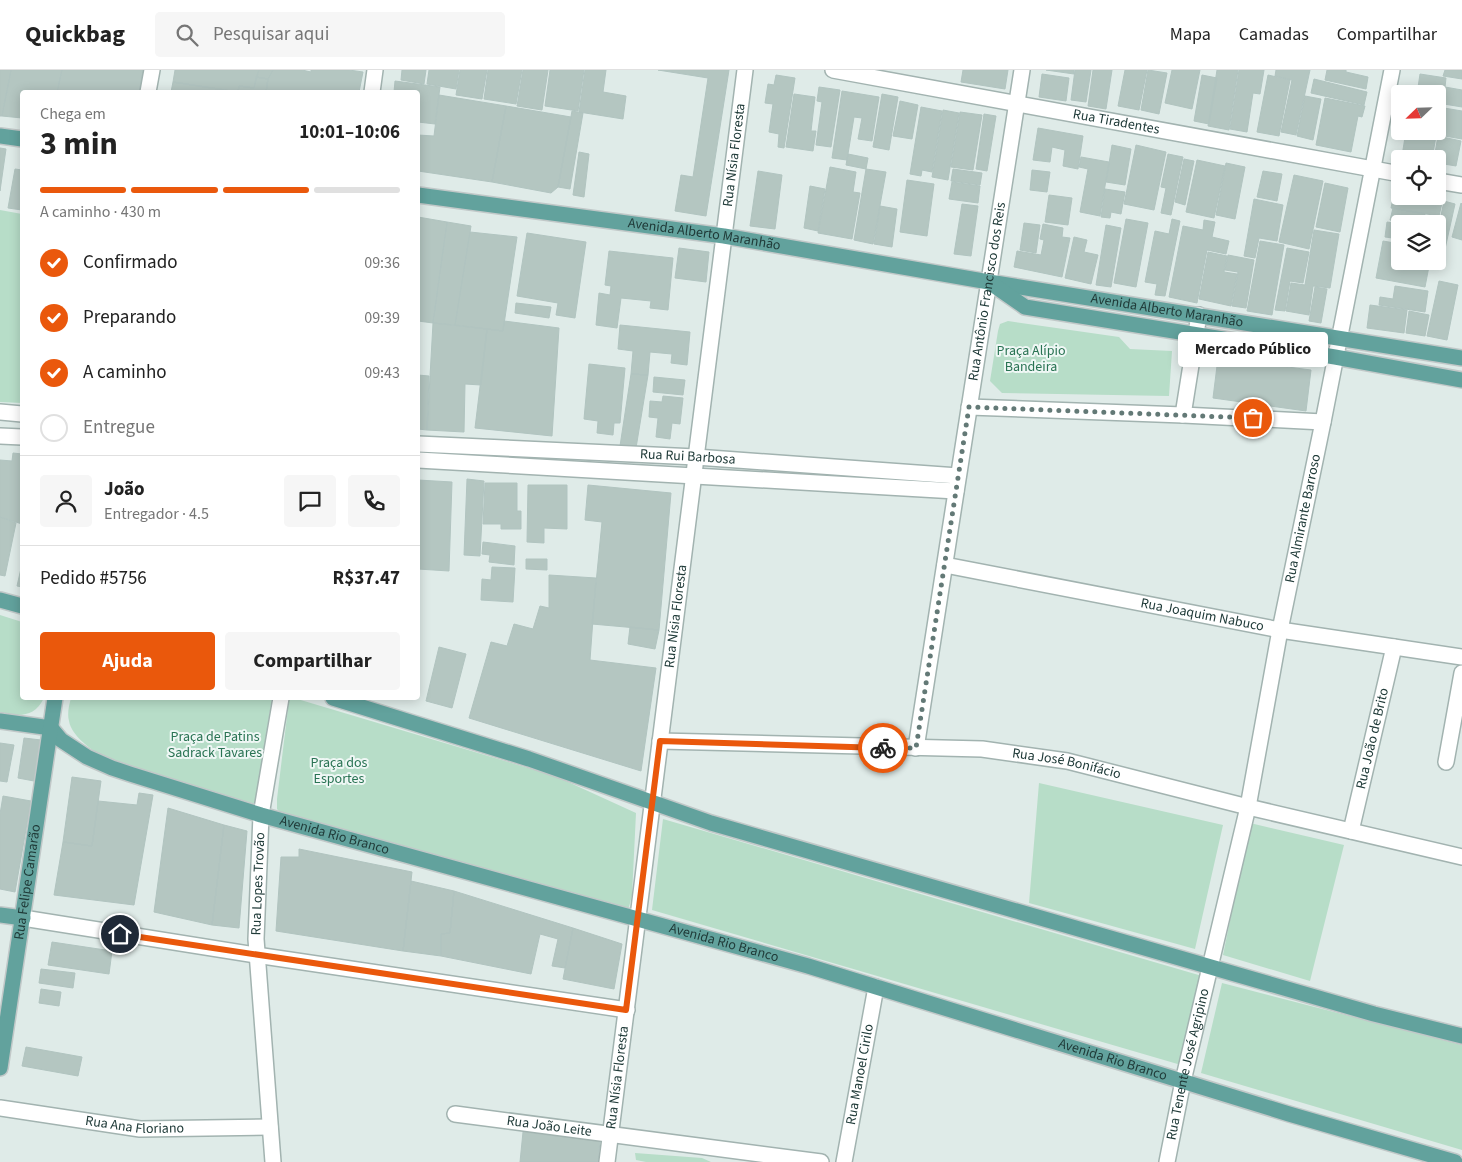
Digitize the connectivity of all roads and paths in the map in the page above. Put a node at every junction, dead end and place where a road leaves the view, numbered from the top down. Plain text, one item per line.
1 (152, 70) edge
2 (375, 70) edge
3 (745, 70) edge
4 (833, 70) edge
5 (1022, 70) edge
6 (1392, 70) edge
7 (148, 90) edge
8 (372, 90) edge
9 (1016, 104) junction
10 (0, 136) edge
11 (20, 139) edge
12 (1373, 169) junction
13 (1391, 172) edge
14 (1446, 182) edge
15 (1462, 185) edge
16 (420, 195) edge
17 (724, 236) junction
18 (989, 282) junction
19 (1199, 316) junction
20 (1196, 335) junction
21 (1338, 339) junction
22 (1336, 357) junction
23 (1462, 358) edge
24 (1462, 380) edge
25 (969, 407) junction
26 (0, 412) edge
27 (20, 414) edge
28 (1183, 414) junction
29 (1323, 422) junction
30 (0, 436) edge
31 (20, 437) edge
32 (420, 444) edge
33 (478, 447) junction
34 (588, 452) junction
35 (696, 457) junction
36 (420, 460) edge
37 (476, 464) junction
38 (841, 467) junction
39 (586, 469) junction
40 (694, 475) junction
41 (958, 476) junction
42 (839, 484) junction
43 (956, 491) junction
44 (944, 565) junction
45 (0, 600) edge
46 (20, 605) edge
47 (1280, 630) junction
48 (1394, 647) junction
49 (1462, 657) edge
50 (1462, 673) edge
51 (55, 700) edge
52 (281, 700) edge
53 (339, 700) edge
54 (0, 721) edge
55 (51, 728) junction
56 (660, 741) junction
57 (916, 748) junction
58 (1446, 762) dead end
59 (653, 802) junction
60 (1248, 807) junction
61 (261, 814) junction
62 (1351, 831) junction
63 (1462, 857) edge
64 (0, 915) edge
65 (23, 918) junction
66 (638, 920) junction
67 (256, 955) junction
68 (1210, 966) junction
69 (876, 987) junction
70 (626, 1010) junction
71 (1462, 1036) edge
72 (0, 1068) edge
73 (1183, 1081) junction
74 (0, 1108) edge
75 (455, 1114) dead end
76 (270, 1127) junction
77 (611, 1135) junction
78 (273, 1162) edge
79 (607, 1162) edge
80 (821, 1162) edge
81 (844, 1162) edge
82 (1167, 1162) edge
83 (1455, 1162) edge

1 - 7 street
2 - 8 street
3 - 17 street, Rua Nísia Floresta
4 - 9 street, Rua Tiradentes
5 - 9 street, Rua Antônio Francisco dos Reis
6 - 12 street, Rua Almirante Barroso
9 - 12 street, Rua Tiradentes
9 - 18 street, Rua Antônio Francisco dos Reis
10 - 11 main road
12 - 13 street, Rua Tiradentes
12 - 21 street, Rua Almirante Barroso
14 - 15 street
16 - 17 main road, Avenida Alberto Maranhão
17 - 18 main road, Avenida Alberto Maranhão
17 - 35 street, Rua Nísia Floresta
18 - 19 main road, Avenida Alberto Maranhão
18 - 20 main road, Avenida Alberto Maranhão
18 - 25 street, Rua Antônio Francisco dos Reis
19 - 20 street
19 - 21 main road, Avenida Alberto Maranhão
20 - 22 main road, Avenida Alberto Maranhão
20 - 28 street
21 - 22 street, Rua Almirante Barroso
21 - 23 main road, Avenida Alberto Maranhão
22 - 24 main road, Avenida Alberto Maranhão
22 - 29 street, Rua Almirante Barroso
25 - 28 street
25 - 41 street, Rua Antônio Francisco dos Reis
26 - 27 street
28 - 29 street
29 - 47 street, Rua Almirante Barroso
30 - 31 street
32 - 33 street, Rua Rui Barbosa
33 - 34 street, Rua Rui Barbosa
33 - 37 street
34 - 35 street, Rua Rui Barbosa
34 - 39 street
35 - 38 street, Rua Rui Barbosa
35 - 40 street, Rua Nísia Floresta
36 - 37 street, Rua Rui Barbosa
37 - 39 street, Rua Rui Barbosa
38 - 41 street, Rua Rui Barbosa
38 - 42 street
39 - 40 street, Rua Rui Barbosa
40 - 42 street, Rua Rui Barbosa
40 - 56 street, Rua Nísia Floresta
41 - 43 street, Rua Antônio Francisco dos Reis
42 - 43 street, Rua Rui Barbosa
43 - 44 street, Rua Antônio Francisco dos Reis
44 - 47 street, Rua Joaquim Nabuco
44 - 57 street, Rua Antônio Francisco dos Reis
45 - 46 main road
47 - 48 street, Rua Joaquim Nabuco
47 - 60 street, Rua Almirante Barroso
48 - 49 street, Rua Joaquim Nabuco
48 - 62 street, Rua João de Brito
50 - 58 street
51 - 55 main road, Rua Felipe Camarão
52 - 61 street, Rua Lopes Trovão
53 - 59 main road
54 - 55 main road
55 - 61 main road, Avenida Rio Branco
55 - 65 main road, Rua Felipe Camarão
56 - 57 street, Rua José Bonifácio
56 - 59 street, Rua Nísia Floresta
57 - 60 street, Rua José Bonifácio
59 - 66 street, Rua Nísia Floresta
59 - 68 main road
60 - 62 street, Rua José Bonifácio
60 - 68 street, Rua Almirante Barroso
61 - 66 main road, Avenida Rio Branco
61 - 67 street, Rua Lopes Trovão
62 - 63 street, Rua José Bonifácio
64 - 65 main road
65 - 67 street
65 - 72 main road, Rua Felipe Camarão
66 - 69 main road, Avenida Rio Branco
66 - 70 street, Rua Nísia Floresta
67 - 70 street
67 - 76 street, Rua Lopes Trovão
68 - 71 main road
68 - 73 street, Rua Tenente José Agripino
69 - 73 main road, Avenida Rio Branco
69 - 81 street, Rua Manoel Cirilo
70 - 77 street, Rua Nísia Floresta
73 - 82 street, Rua Tenente José Agripino
73 - 83 main road, Avenida Rio Branco
74 - 76 street, Rua Ana Floriano
75 - 77 street, Rua João Leite
76 - 78 street, Rua Lopes Trovão
77 - 79 street, Rua Nísia Floresta
77 - 80 street, Rua João Leite

